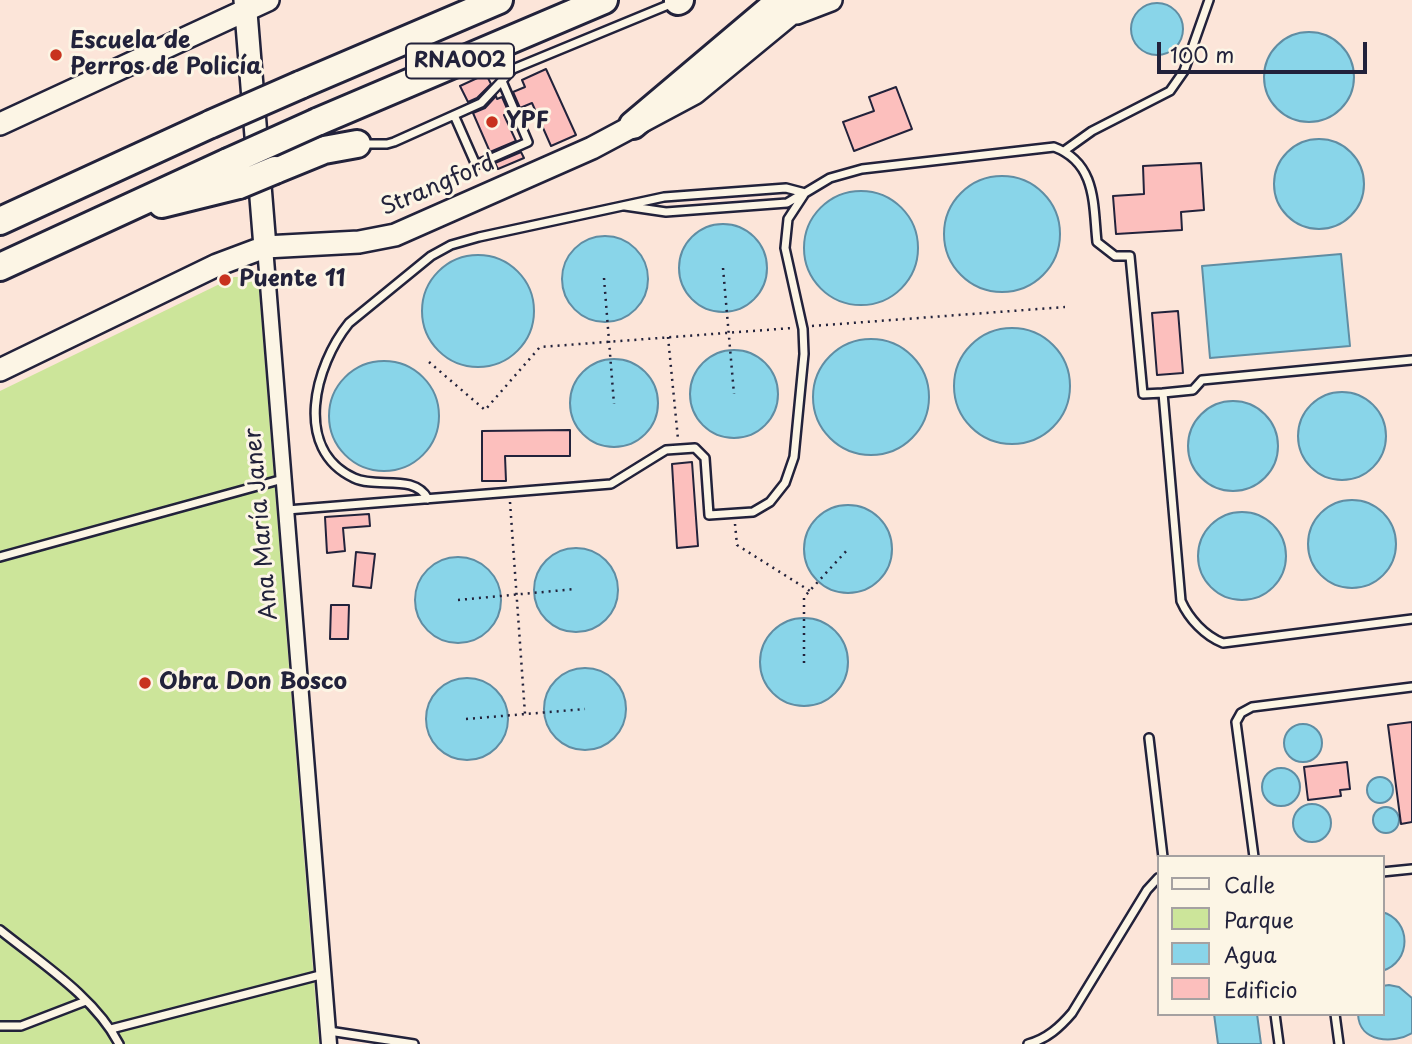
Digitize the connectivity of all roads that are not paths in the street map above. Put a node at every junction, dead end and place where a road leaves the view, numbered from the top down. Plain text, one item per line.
1 (268, 0) edge
2 (499, 0) edge
3 (604, 0) edge
4 (808, 0) edge
5 (831, 0) edge
6 (1209, 0) edge
7 (679, 1) edge
8 (245, 5) edge
9 (786, 7) edge
10 (502, 81) junction
11 (454, 115) junction
12 (0, 124) edge
13 (633, 125) joint
14 (357, 144) joint
15 (1064, 151) junction
16 (233, 173) junction
17 (805, 193) junction
18 (617, 205) junction
19 (0, 221) edge
20 (265, 247) junction
21 (0, 267) edge
22 (1412, 360) edge
23 (0, 370) edge
24 (1163, 393) junction
25 (284, 478) junction
26 (428, 499) junction
27 (287, 510) junction
28 (0, 556) edge
29 (1412, 619) edge
30 (1412, 687) edge
31 (1149, 738) dead end
32 (1163, 855) edge
33 (1254, 855) edge
34 (1412, 869) edge
35 (1384, 872) edge
36 (1156, 880) edge
37 (0, 930) edge
38 (325, 974) junction
39 (86, 1001) junction
40 (1275, 1016) edge
41 (1335, 1016) edge
42 (0, 1026) edge
43 (111, 1029) junction
44 (329, 1038) edge
45 (119, 1044) edge
46 (414, 1044) edge
47 (1028, 1044) edge
48 (1279, 1044) edge
49 (1339, 1044) edge

1 - 8 street
2 - 19 highway, RNA002, bridge
3 - 16 highway, RNA002, bridge
4 - 9 street
5 - 9 street
6 - 15 lane
7 - 10 lane
8 - 12 street
8 - 20 street, Ana María Janer
9 - 13 highway
10 - 11 lane
10 - 11 lane
11 - 14 lane
13 - 20 street, Strangford
14 - 16 highway, bridge
15 - 17 lane
15 - 24 lane
16 - 21 highway
17 - 18 lane
17 - 18 lane
17 - 26 lane
18 - 26 lane
20 - 23 street, Strangford
20 - 25 street, Ana María Janer
22 - 24 lane
24 - 29 lane
25 - 27 street, Ana María Janer
25 - 28 lane
26 - 27 lane
27 - 38 street, Ana María Janer
30 - 33 lane
31 - 32 lane
34 - 35 lane
36 - 47 lane
37 - 39 lane
38 - 43 lane
38 - 44 street, Ana María Janer
39 - 42 lane
39 - 43 lane
40 - 48 lane
41 - 49 lane
43 - 45 lane
44 - 46 lane

